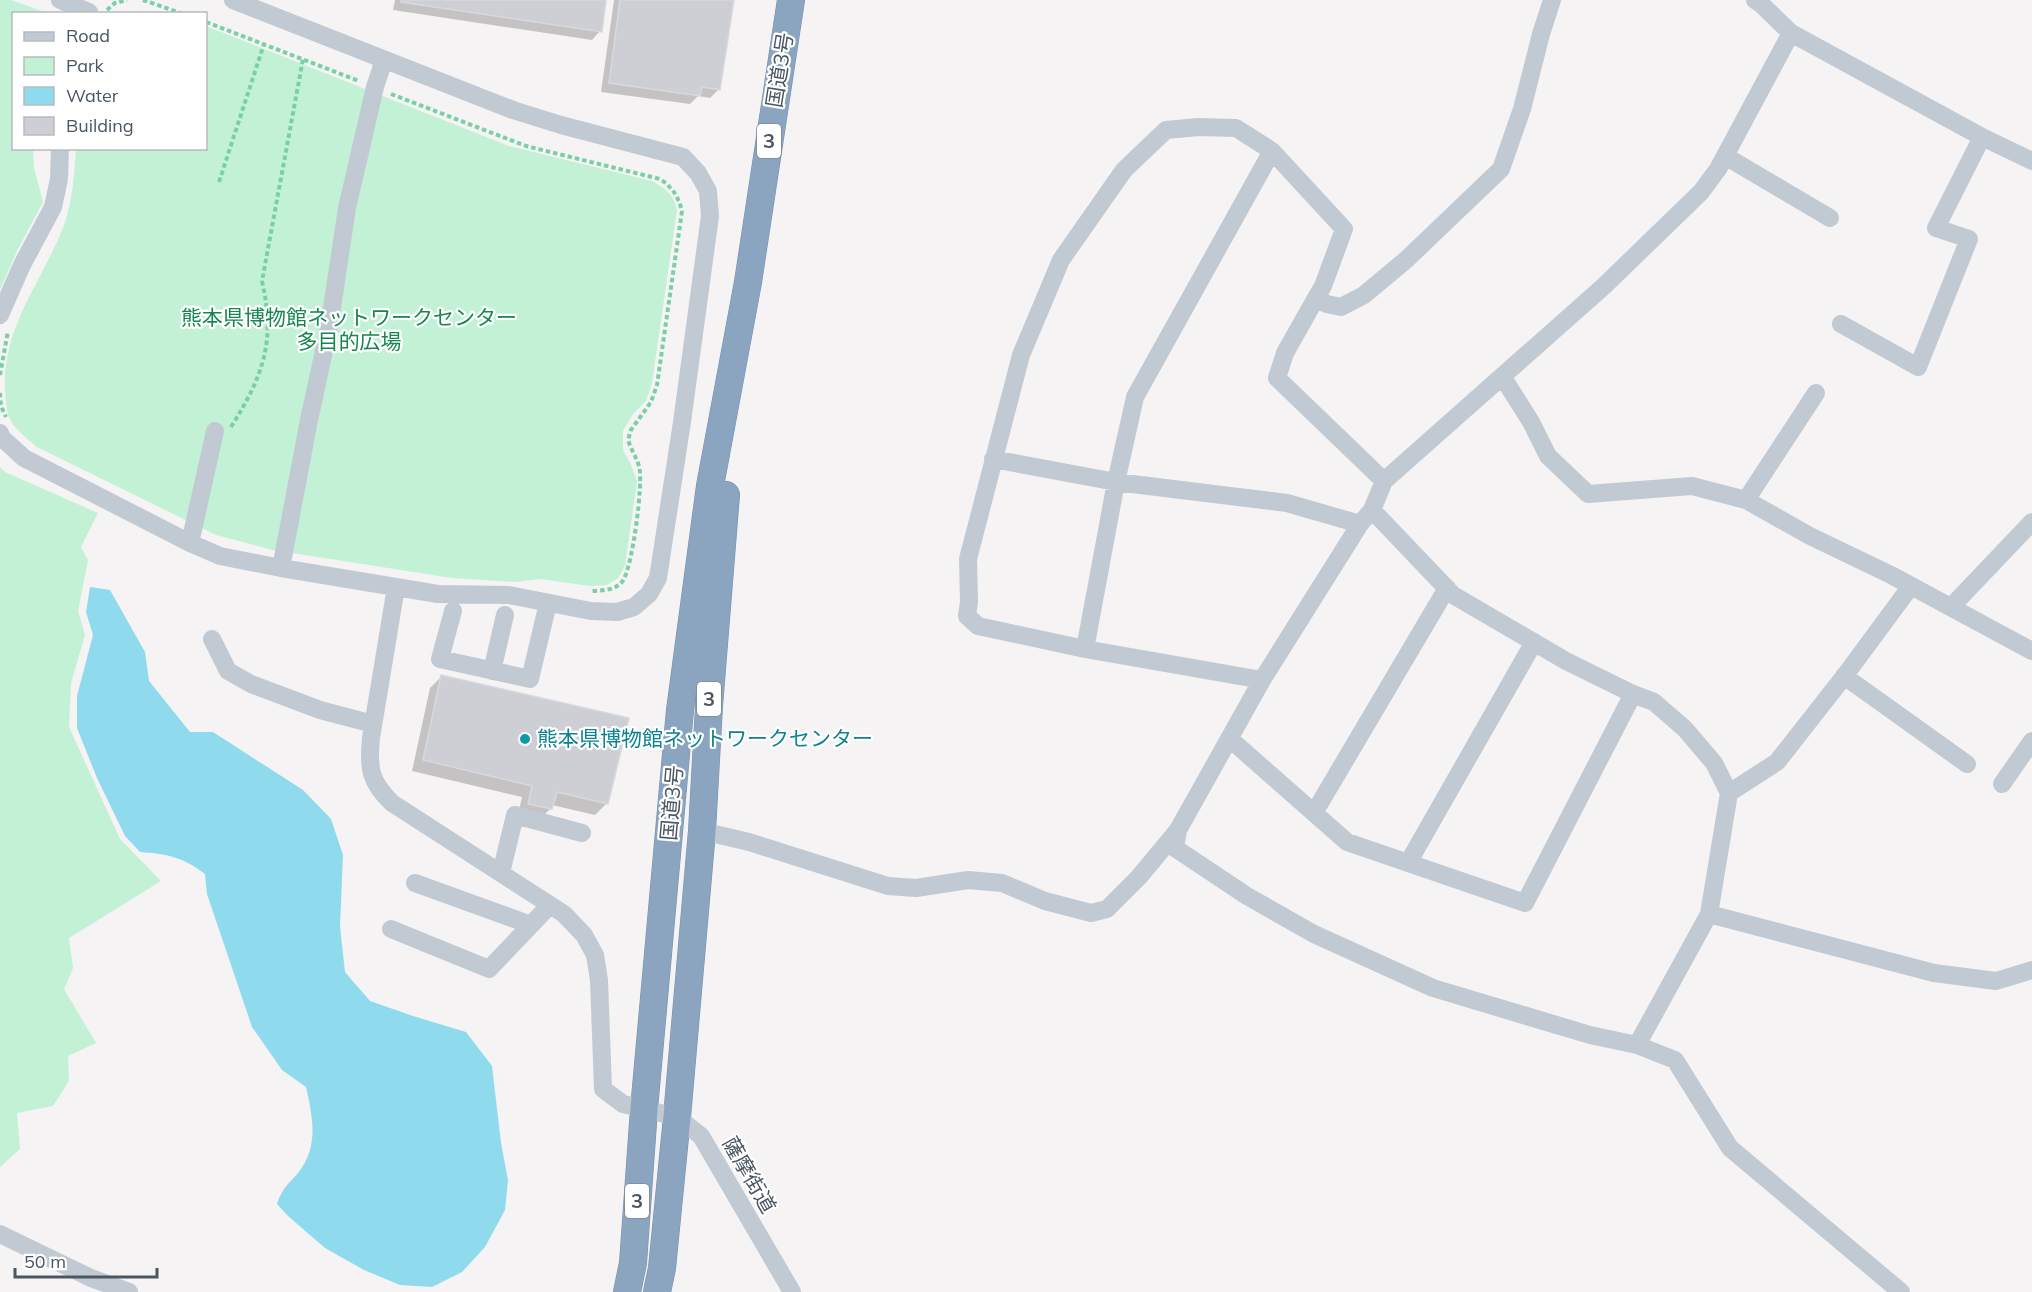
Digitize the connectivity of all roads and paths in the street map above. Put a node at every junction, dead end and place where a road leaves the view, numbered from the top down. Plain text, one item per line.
1 (60, 0) edge
2 (127, 0) edge
3 (143, 0) edge
4 (233, 0) edge
5 (791, 0) edge
6 (1552, 0) edge
7 (1760, 1) edge
8 (94, 10) edge
9 (177, 12) edge
10 (207, 22) edge
11 (1791, 33) junction
12 (264, 44) junction
13 (303, 59) junction
14 (384, 60) junction
15 (375, 87) junction
16 (1982, 137) junction
17 (60, 150) edge
18 (1272, 151) junction
19 (1725, 156) junction
20 (2032, 161) edge
21 (219, 182) dead end
22 (1830, 218) dead end
23 (748, 282) junction
24 (1316, 298) junction
25 (0, 315) edge
26 (1841, 324) dead end
27 (1502, 376) junction
28 (1816, 393) dead end
29 (222, 430) joint
30 (0, 434) edge
31 (993, 459) junction
32 (1384, 481) junction
33 (1116, 482) junction
34 (1746, 500) junction
35 (1366, 517) junction
36 (2032, 522) edge
37 (190, 543) junction
38 (281, 568) junction
39 (1911, 586) junction
40 (396, 587) junction
41 (1447, 588) junction
42 (581, 589) dead end
43 (548, 603) junction
44 (1951, 608) junction
45 (453, 610) dead end
46 (505, 615) dead end
47 (212, 639) dead end
48 (1534, 642) junction
49 (1085, 649) junction
50 (2032, 651) edge
51 (492, 671) junction
52 (1844, 676) junction
53 (1262, 680) junction
54 (1633, 694) junction
55 (373, 724) junction
56 (1230, 739) junction
57 (2032, 741) edge
58 (1967, 764) dead end
59 (2002, 784) dead end
60 (1729, 793) junction
61 (1314, 813) junction
62 (1178, 830) junction
63 (702, 831) junction
64 (582, 833) dead end
65 (1408, 863) junction
66 (501, 873) junction
67 (415, 883) dead end
68 (550, 905) junction
69 (1709, 914) junction
70 (531, 925) junction
71 (391, 929) dead end
72 (2032, 970) edge
73 (1637, 1045) junction
74 (644, 1109) junction
75 (677, 1118) junction
76 (0, 1234) edge
77 (129, 1292) edge
78 (627, 1292) edge
79 (657, 1292) edge
80 (792, 1292) edge
81 (1901, 1292) edge

1 - 8 street
2 - 8 path
3 - 9 path
4 - 14 street
5 - 23 highway, 国道3号 / 3
6 - 24 street
7 - 11 street
10 - 12 path
11 - 16 street
11 - 19 street
12 - 13 path
12 - 21 path
13 - 15 path
13 - 29 path
14 - 15 street
14 - 43 street
15 - 38 street
15 - 42 path
16 - 20 street
16 - 26 street
17 - 25 street
18 - 24 street
18 - 31 street
18 - 33 street
19 - 22 street
19 - 27 street
23 - 63 highway, 国道3号 / 3
23 - 74 highway, 国道3号 / 3
24 - 32 street
27 - 32 street
27 - 34 street
28 - 34 street
29 - 37 street
30 - 37 street
31 - 33 street
31 - 49 street
32 - 35 street
33 - 35 street
33 - 49 street
34 - 39 street
35 - 41 street
35 - 53 street
36 - 44 street
37 - 38 street
38 - 40 street
39 - 44 street
39 - 52 street
40 - 43 street
40 - 55 street, 薩摩街道
41 - 48 street
41 - 61 street
43 - 51 street
44 - 50 street
45 - 51 street
46 - 51 street
47 - 55 street
48 - 54 street
48 - 65 street
49 - 53 street
52 - 58 street
52 - 60 street
53 - 56 street
54 - 60 street
54 - 65 street
55 - 66 street, 薩摩街道
56 - 61 street
56 - 62 street
57 - 59 street
60 - 69 street
61 - 65 street
62 - 63 street
62 - 73 street
63 - 75 highway, 国道3号 / 3
64 - 66 street
66 - 68 street, 薩摩街道
67 - 70 street
68 - 70 street
68 - 74 street, 薩摩街道
69 - 72 street
69 - 73 street
70 - 71 street
73 - 81 street
74 - 75 street, 薩摩街道
74 - 78 highway, 国道3号 / 3
75 - 79 highway, 国道3号 / 3
75 - 80 street, 薩摩街道
76 - 77 street

